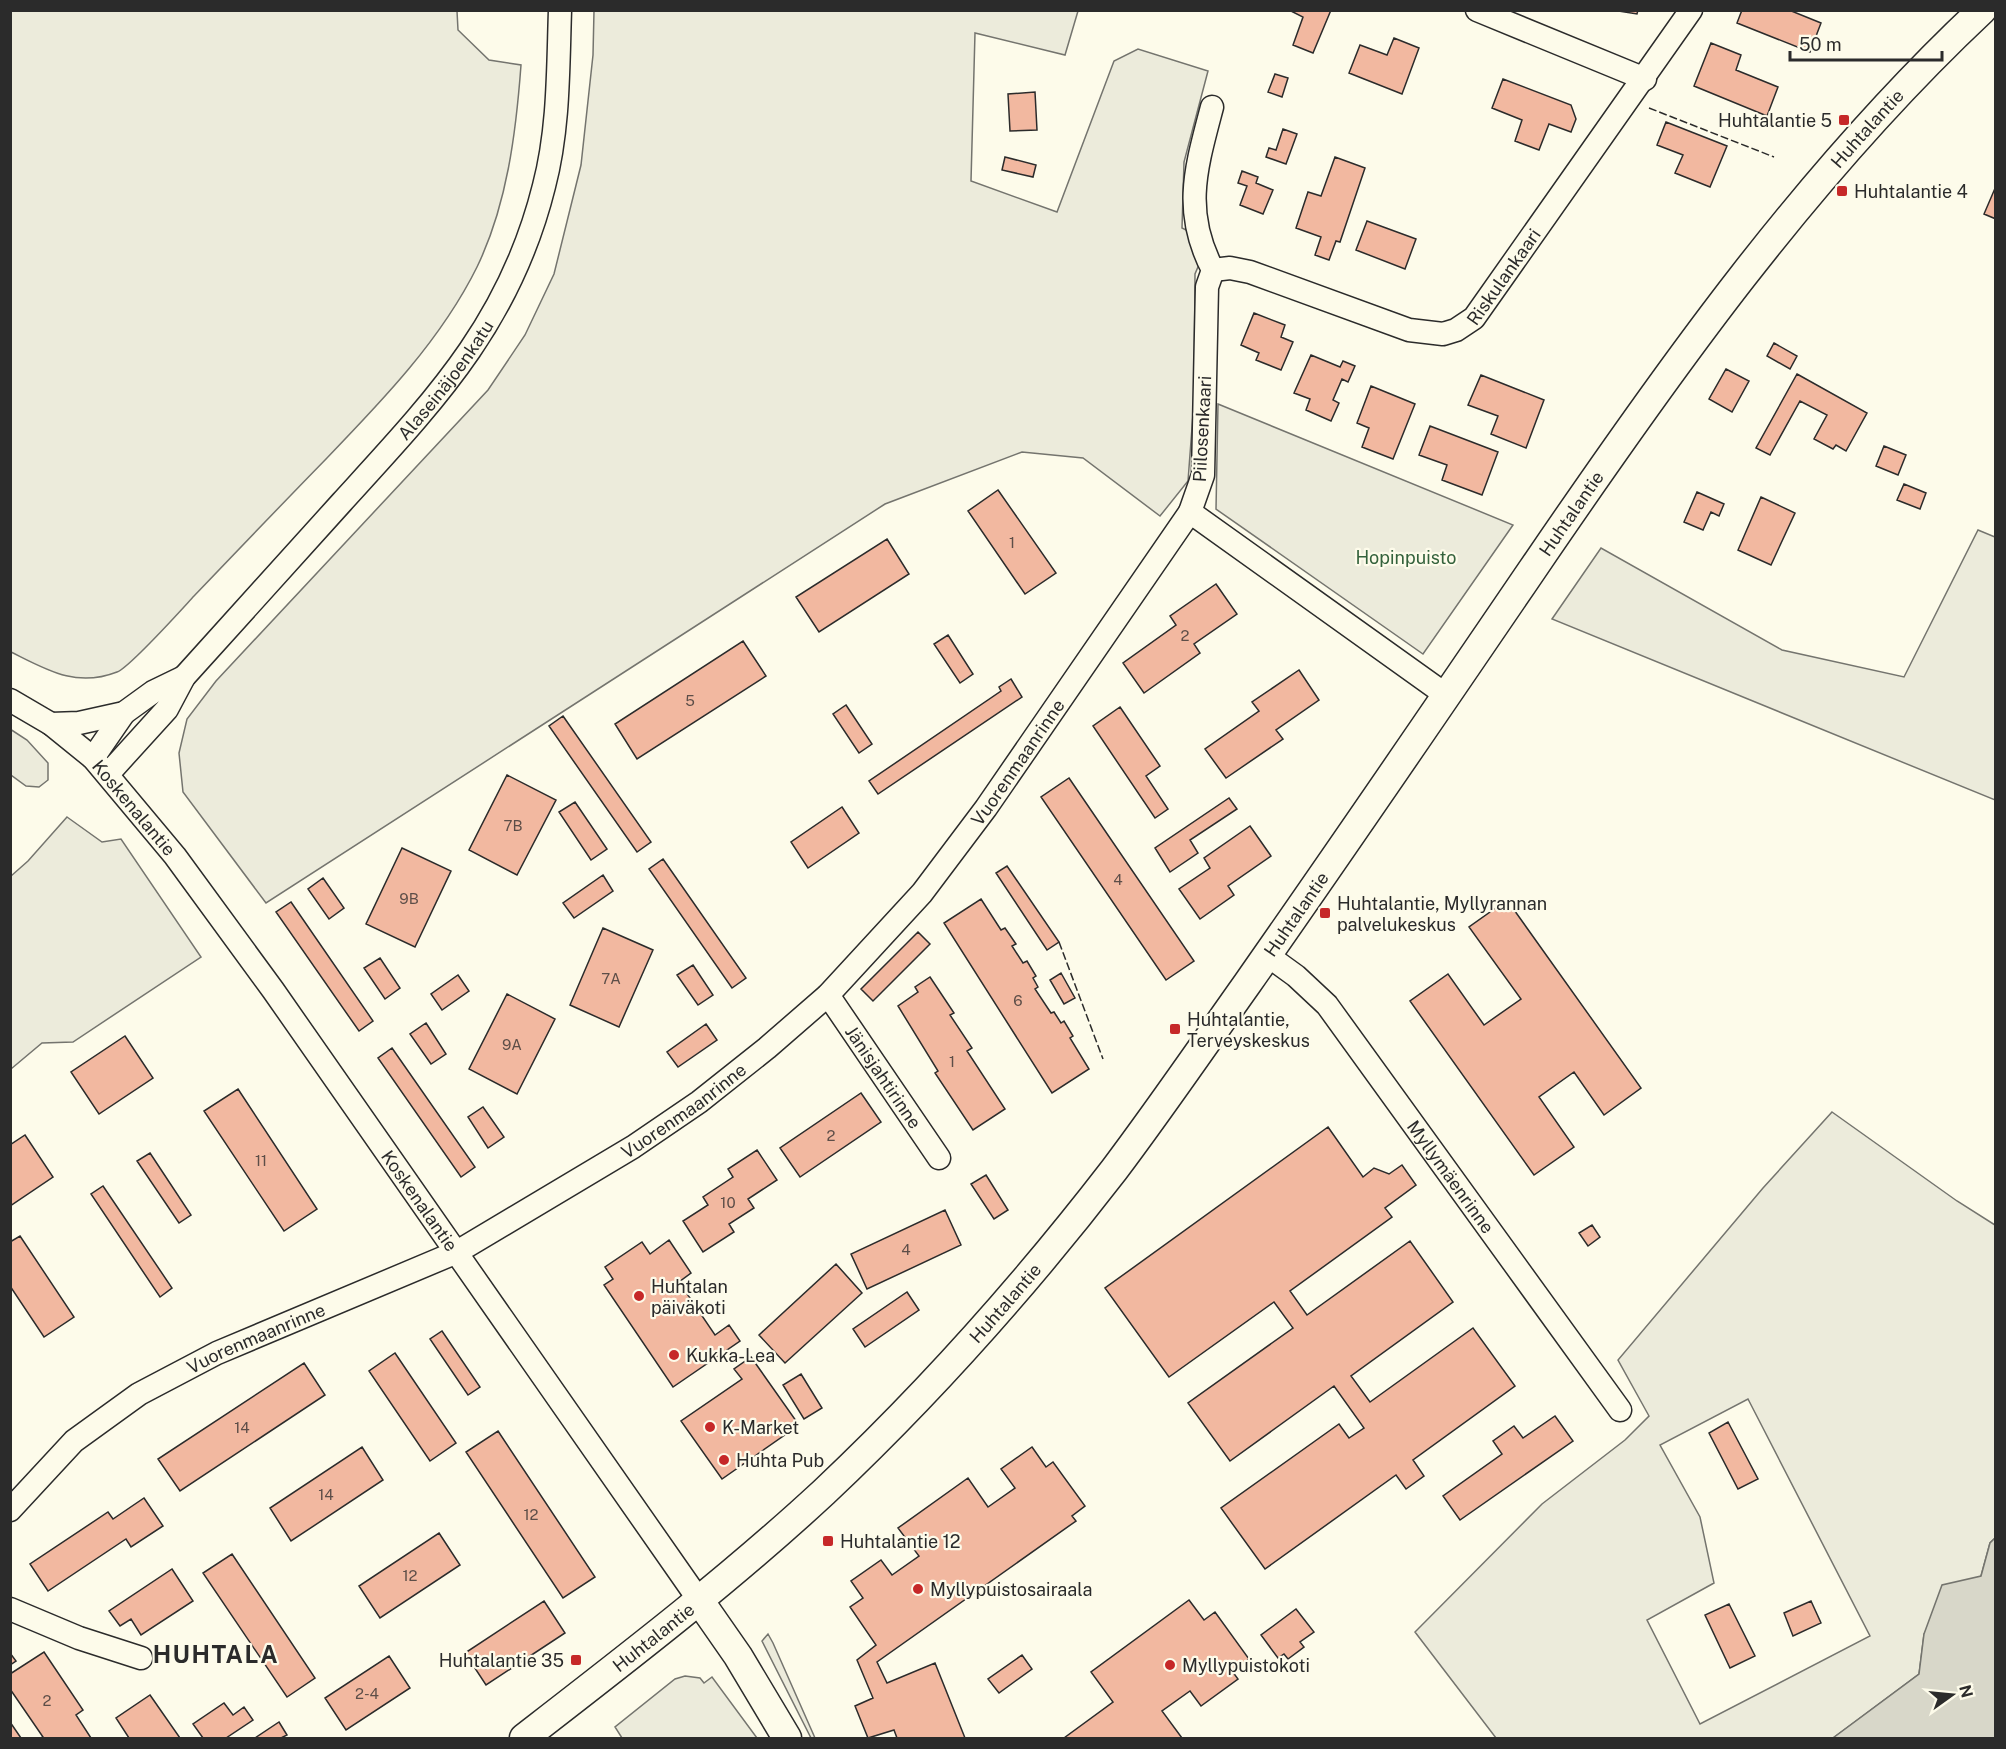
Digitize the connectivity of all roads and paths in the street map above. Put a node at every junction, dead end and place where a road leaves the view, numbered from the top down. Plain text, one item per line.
1 (560, 10) edge
2 (1477, 10) edge
3 (1691, 10) edge
4 (1982, 10) edge
5 (1645, 79) junction
6 (1212, 107) dead end
7 (1213, 270) junction
8 (1190, 512) junction
9 (184, 677) junction
10 (1446, 696) junction
11 (10, 700) edge
12 (124, 713) junction
13 (51, 724) junction
14 (100, 766) junction
15 (1267, 955) junction
16 (828, 995) junction
17 (939, 1158) dead end
18 (457, 1252) junction
19 (1620, 1410) dead end
20 (10, 1510) edge
21 (699, 1600) junction
22 (10, 1609) edge
23 (141, 1658) dead end
24 (524, 1738) edge
25 (788, 1738) edge

1 - 9 street, Alaseinäjoenkatu
2 - 5 street
3 - 5 street, Riskulankaari
4 - 10 main road, Huhtalantie
5 - 7 street, Riskulankaari
6 - 7 street
7 - 8 street, Piilosenkaari
8 - 10 street
8 - 16 street, Vuorenmaanrinne
9 - 12 street, Alaseinäjoenkatu
9 - 14 street, Alaseinäjoenkatu
10 - 15 main road, Huhtalantie
11 - 13 street, Koskenalantie
12 - 13 street, Alaseinäjoenkatu
12 - 14 street, Alaseinäjoenkatu
13 - 14 street, Koskenalantie
14 - 18 street, Koskenalantie
15 - 19 street, Myllymäenrinne
15 - 21 main road, Huhtalantie
16 - 17 street, Jänisjahtirinne
16 - 18 street, Vuorenmaanrinne
18 - 20 street, Vuorenmaanrinne
18 - 21 street, Koskenalantie
21 - 24 main road, Huhtalantie
21 - 25 main road, Koskenalantie
22 - 23 street

